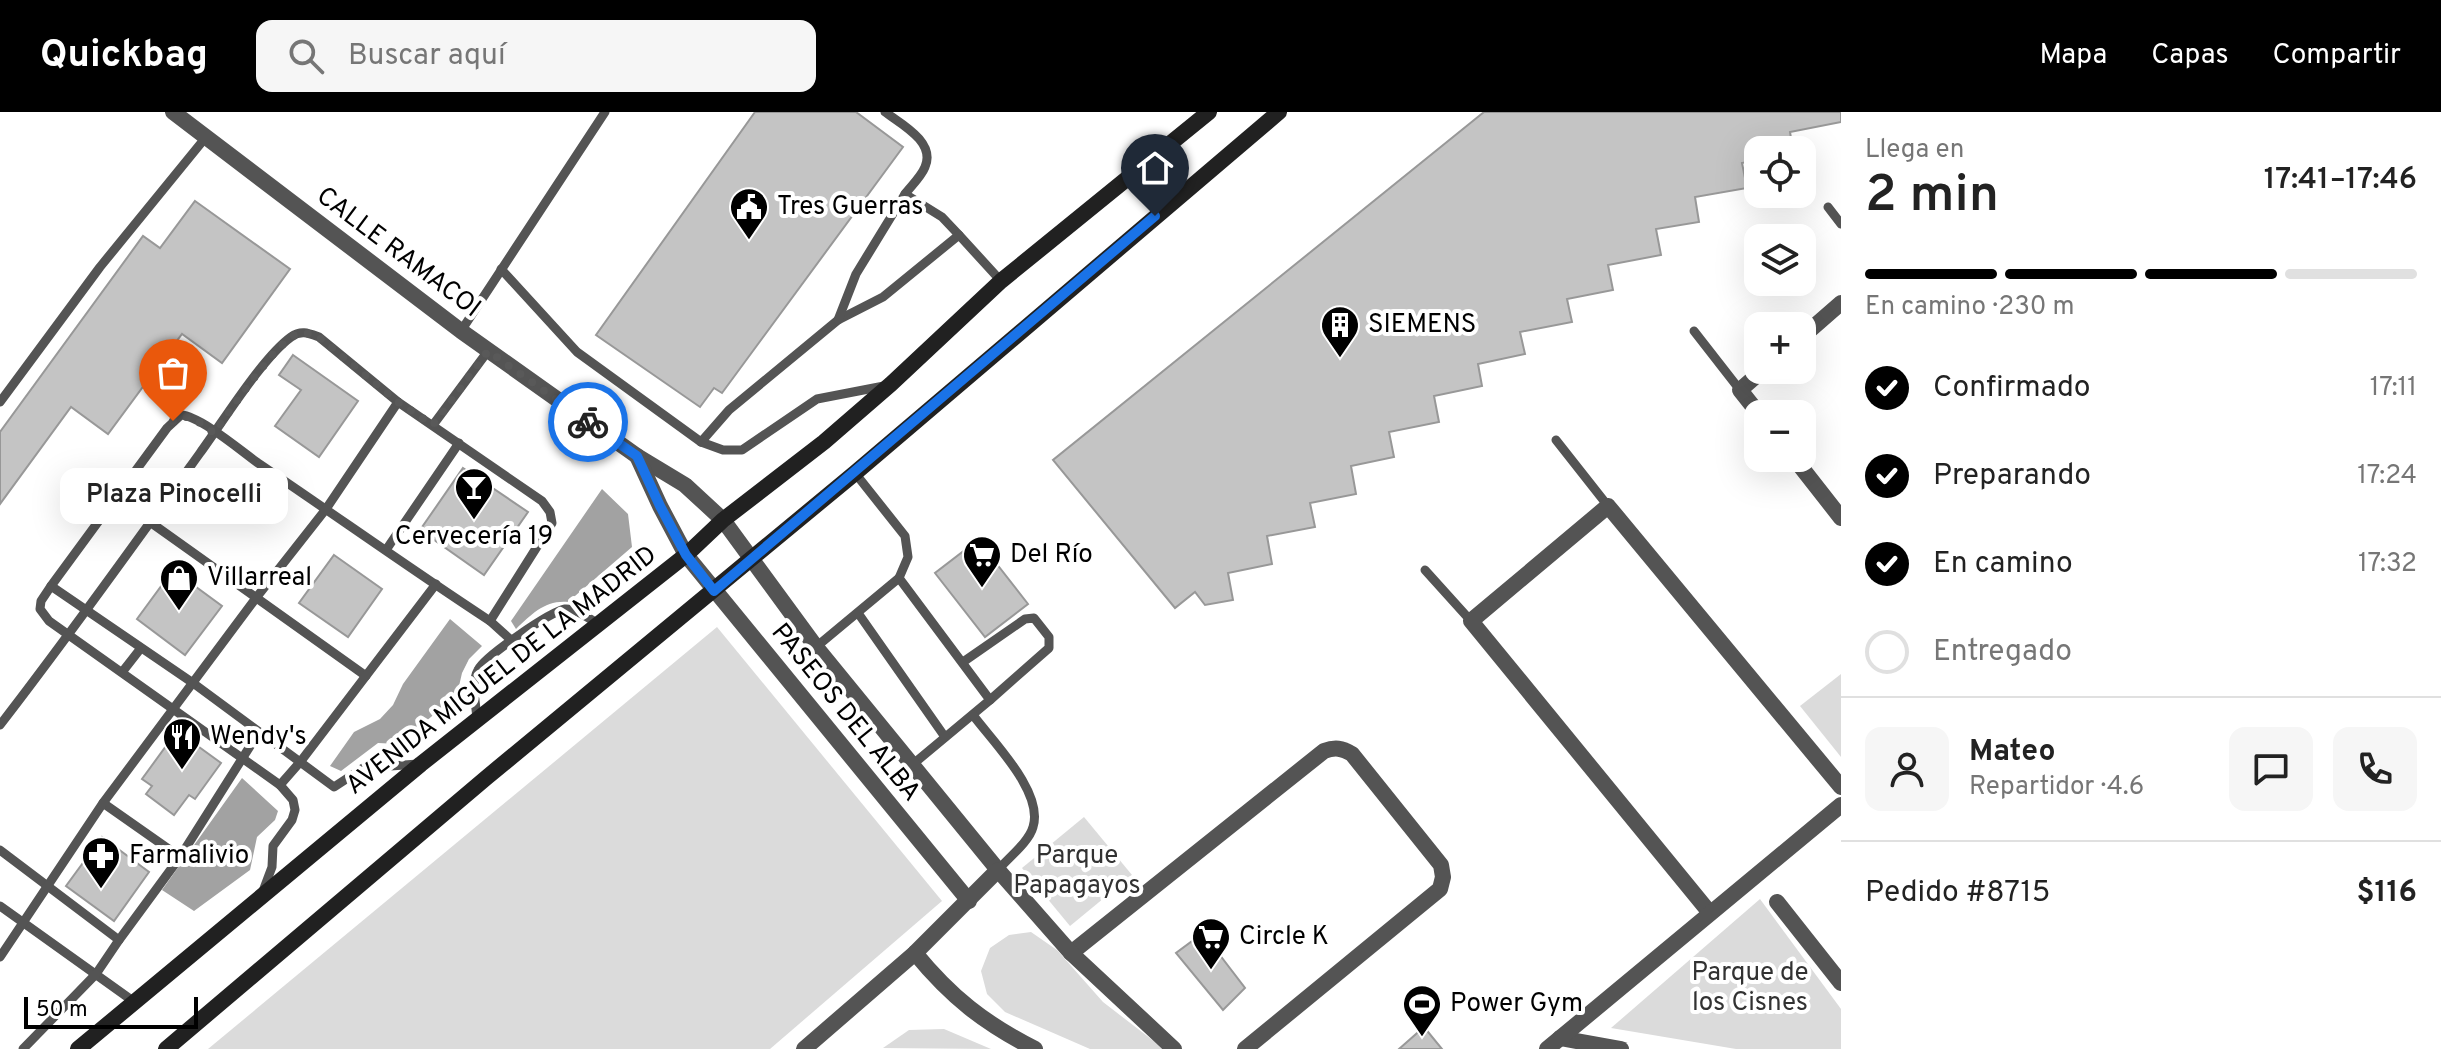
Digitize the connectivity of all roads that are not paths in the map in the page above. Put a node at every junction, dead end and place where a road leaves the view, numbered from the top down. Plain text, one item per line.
1 (173, 112) edge
2 (605, 112) edge
3 (885, 112) edge
4 (1209, 112) edge
5 (1279, 112) edge
6 (206, 137) junction
7 (905, 194) junction
8 (1828, 207) dead end
9 (1841, 224) edge
10 (959, 235) junction
11 (501, 269) junction
12 (1001, 281) junction
13 (1841, 303) edge
14 (838, 320) junction
15 (1816, 325) edge
16 (461, 331) junction
17 (1694, 331) dead end
18 (488, 351) junction
19 (891, 384) junction
20 (1747, 384) edge
21 (1740, 390) junction
22 (1748, 400) edge
23 (0, 402) edge
24 (398, 402) junction
25 (433, 425) junction
26 (214, 433) junction
27 (1556, 440) dead end
28 (701, 442) junction
29 (459, 443) junction
30 (637, 456) junction
31 (1805, 472) edge
32 (855, 473) junction
33 (1608, 506) junction
34 (326, 509) junction
35 (1841, 518) edge
36 (723, 520) junction
37 (150, 522) junction
38 (386, 550) junction
39 (686, 555) junction
40 (752, 558) junction
41 (1425, 570) dead end
42 (899, 578) junction
43 (436, 584) junction
44 (51, 586) junction
45 (714, 591) junction
46 (256, 598) junction
47 (88, 610) junction
48 (858, 613) junction
49 (490, 621) junction
50 (1471, 621) junction
51 (599, 624) junction
52 (71, 634) junction
53 (511, 640) junction
54 (816, 647) junction
55 (141, 648) junction
56 (963, 662) junction
57 (123, 671) junction
58 (366, 676) junction
59 (193, 683) junction
60 (990, 700) junction
61 (173, 708) junction
62 (973, 715) junction
63 (477, 719) junction
64 (0, 725) edge
65 (259, 732) junction
66 (945, 737) junction
67 (242, 759) junction
68 (301, 761) junction
69 (421, 764) junction
70 (912, 765) junction
71 (280, 785) junction
72 (1841, 787) edge
73 (103, 803) junction
74 (1841, 805) edge
75 (0, 850) edge
76 (180, 857) junction
77 (998, 870) junction
78 (48, 884) junction
79 (261, 896) junction
80 (969, 901) junction
81 (1777, 902) dead end
82 (0, 906) edge
83 (1710, 913) junction
84 (23, 923) junction
85 (119, 940) junction
86 (915, 953) junction
87 (1071, 953) junction
88 (0, 957) edge
89 (96, 974) junction
90 (1841, 983) edge
91 (133, 1001) junction
92 (1554, 1044) edge
93 (23, 1049) edge
94 (78, 1049) edge
95 (166, 1049) edge
96 (804, 1049) edge
97 (1035, 1049) edge
98 (1174, 1049) edge
99 (1245, 1049) edge
100 (1621, 1049) edge

1 - 6 street, CALLE RAMACOI
2 - 11 lane
3 - 7 lane
4 - 12 main road, AVENIDA MIGUEL DE LA MADRID
5 - 32 main road
6 - 16 street, CALLE RAMACOI
6 - 23 lane
7 - 10 lane
7 - 14 lane
8 - 9 lane
10 - 12 lane
10 - 14 lane
11 - 16 lane
11 - 28 lane
12 - 19 main road, AVENIDA MIGUEL DE LA MADRID
13 - 15 street
14 - 28 lane
16 - 18 street, CALLE RAMACOI
17 - 21 lane
18 - 25 lane
18 - 30 street, CALLE RAMACOI
19 - 28 lane
19 - 36 main road, AVENIDA MIGUEL DE LA MADRID
20 - 21 street
21 - 22 street
24 - 25 lane
24 - 26 lane
24 - 34 lane
25 - 29 lane
26 - 34 lane
26 - 37 lane
26 - 44 lane
27 - 33 lane
29 - 38 lane
29 - 49 lane
30 - 36 street, CALLE RAMACOI
30 - 39 street
31 - 35 street
32 - 40 main road
32 - 42 lane
33 - 50 street
33 - 72 street
34 - 38 lane
34 - 46 lane
36 - 39 main road, AVENIDA MIGUEL DE LA MADRID
36 - 40 street, PASEOS DEL ALBA
37 - 46 lane
37 - 47 lane
38 - 43 lane
39 - 45 street, PASEOS DEL ALBA
39 - 51 main road, AVENIDA MIGUEL DE LA MADRID
40 - 45 main road
40 - 54 street, PASEOS DEL ALBA
41 - 50 lane
42 - 48 lane
42 - 56 lane
43 - 49 lane
43 - 58 lane
44 - 47 lane
44 - 52 lane
45 - 80 street, PASEOS DEL ALBA
45 - 95 main road
46 - 58 lane
46 - 59 lane
47 - 52 lane
47 - 55 lane
48 - 54 lane
48 - 66 lane
49 - 53 lane
50 - 83 street
51 - 53 lane
51 - 63 main road, AVENIDA MIGUEL DE LA MADRID
52 - 57 lane
52 - 64 lane
53 - 63 lane
54 - 70 street, PASEOS DEL ALBA
55 - 57 lane
55 - 59 lane
56 - 60 lane
56 - 60 lane
57 - 61 lane
58 - 68 lane
59 - 61 lane
59 - 65 lane
60 - 62 lane
61 - 67 lane
61 - 73 lane
62 - 66 lane
62 - 77 lane
63 - 69 main road, AVENIDA MIGUEL DE LA MADRID
65 - 67 lane
65 - 68 lane
66 - 70 lane
67 - 71 lane
67 - 76 lane
68 - 69 lane
68 - 71 lane
69 - 79 main road, AVENIDA MIGUEL DE LA MADRID
70 - 77 street, PASEOS DEL ALBA
71 - 79 lane
73 - 76 lane
73 - 78 lane
74 - 83 street
75 - 78 lane
76 - 85 lane
77 - 80 street
77 - 87 street, PASEOS DEL ALBA
78 - 84 lane
78 - 85 lane
79 - 91 main road, AVENIDA MIGUEL DE LA MADRID
80 - 86 street
81 - 90 street
82 - 84 lane
83 - 92 street
84 - 88 lane
84 - 89 lane
85 - 89 lane
86 - 96 street
86 - 97 street
87 - 98 street, PASEOS DEL ALBA
87 - 99 street
89 - 91 lane
89 - 93 lane
91 - 94 main road, AVENIDA MIGUEL DE LA MADRID
92 - 100 street

